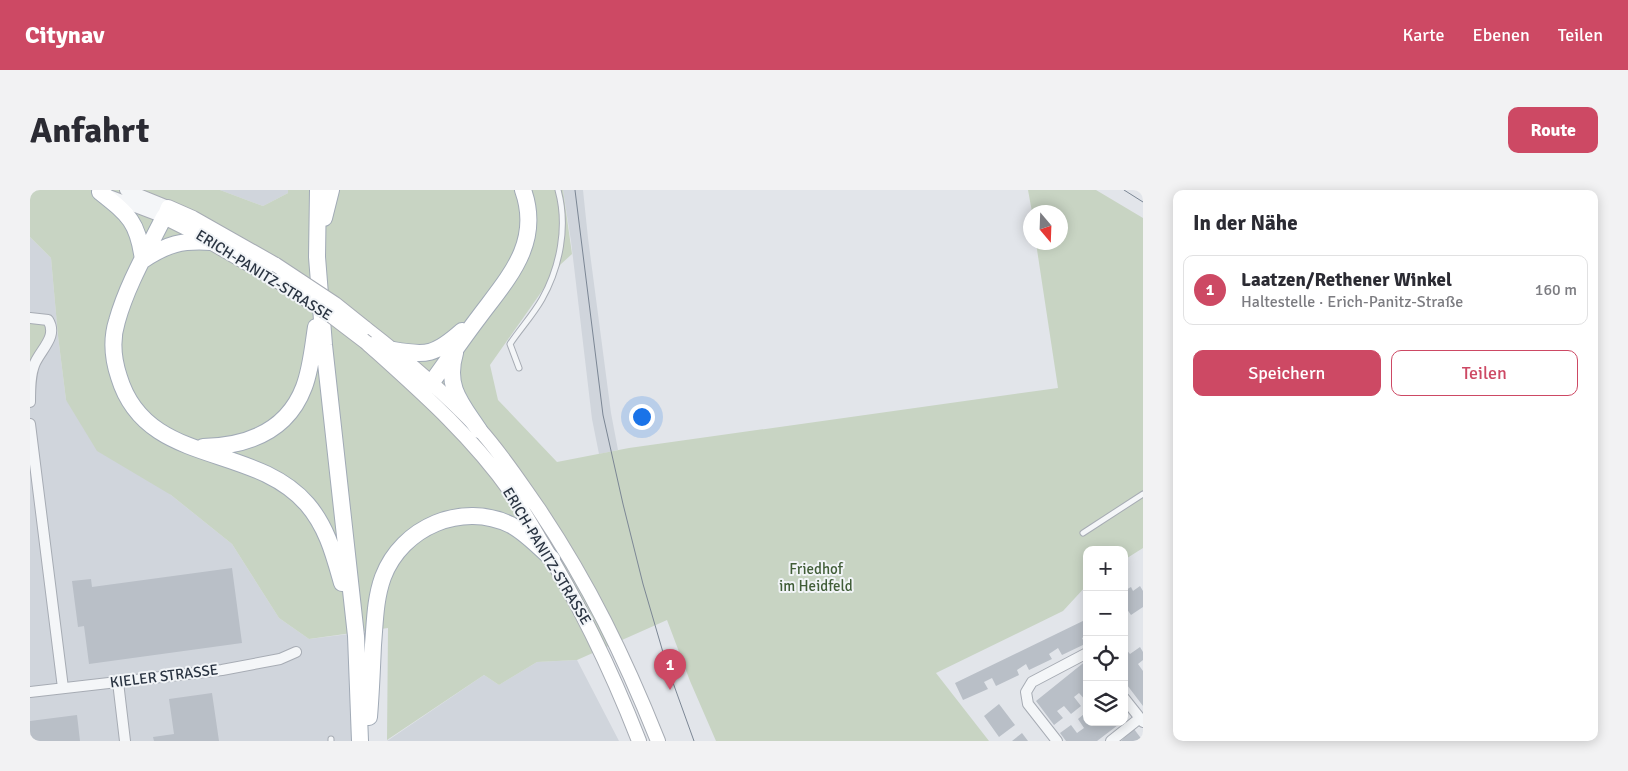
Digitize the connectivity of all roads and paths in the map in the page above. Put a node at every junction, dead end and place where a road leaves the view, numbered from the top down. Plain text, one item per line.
1 (126, 190) edge
2 (318, 190) edge
3 (331, 190) edge
4 (522, 190) edge
5 (558, 190) edge
6 (96, 191) edge
7 (166, 212) junction
8 (211, 242) junction
9 (317, 257) junction
10 (143, 260) junction
11 (320, 300) junction
12 (479, 316) junction
13 (30, 318) edge
14 (393, 350) junction
15 (455, 351) junction
16 (519, 368) dead end
17 (426, 387) junction
18 (30, 402) edge
19 (30, 424) edge
20 (479, 430) junction
21 (195, 448) junction
22 (1143, 494) edge
23 (1083, 533) dead end
24 (552, 559) junction
25 (356, 636) junction
26 (296, 652) dead end
27 (1083, 654) edge
28 (118, 682) junction
29 (63, 688) junction
30 (30, 692) edge
31 (1128, 703) edge
32 (1141, 720) edge
33 (125, 741) edge
34 (360, 741) edge
35 (366, 741) edge
36 (639, 741) edge
37 (658, 741) edge
38 (1057, 741) edge
39 (1111, 741) edge

1 - 7 street, ERICH-PANITZ-STRASSE
2 - 9 main road
3 - 9 main road
4 - 12 main road
5 - 16 lane
6 - 7 street, ERICH-PANITZ-STRASSE
6 - 10 main road
7 - 8 main road, ERICH-PANITZ-STRASSE
7 - 10 main road
7 - 14 main road, ERICH-PANITZ-STRASSE, bridge
8 - 10 main road
8 - 17 main road, ERICH-PANITZ-STRASSE, bridge
9 - 11 main road
10 - 21 main road
11 - 21 main road
11 - 25 main road
12 - 14 main road
12 - 15 main road
13 - 18 street
14 - 17 main road, ERICH-PANITZ-STRASSE
15 - 17 main road
15 - 20 main road
17 - 20 main road, ERICH-PANITZ-STRASSE
17 - 24 main road, ERICH-PANITZ-STRASSE
19 - 29 street
20 - 37 main road, ERICH-PANITZ-STRASSE
21 - 25 main road
22 - 23 lane
24 - 35 main road
24 - 36 main road, ERICH-PANITZ-STRASSE
25 - 34 main road
26 - 28 street, KIELER STRASSE
27 - 38 street
28 - 29 street, KIELER STRASSE
28 - 33 street
29 - 30 street, KIELER STRASSE
31 - 32 street
32 - 39 street

